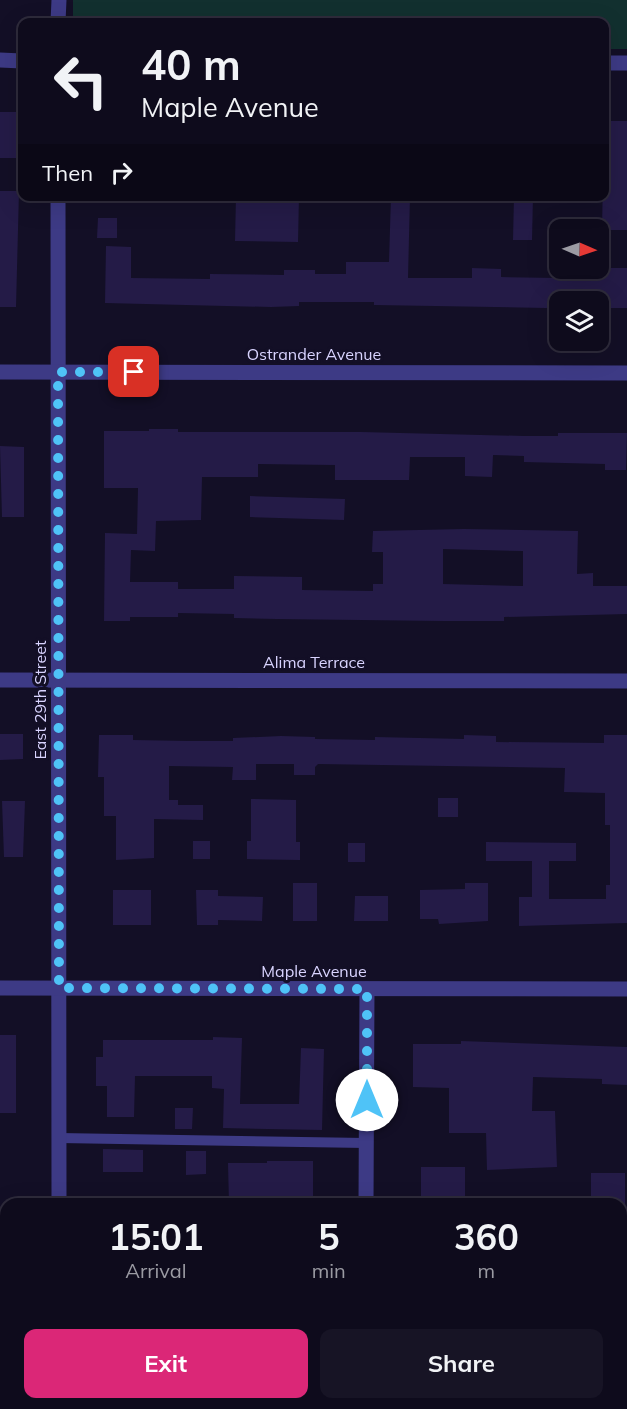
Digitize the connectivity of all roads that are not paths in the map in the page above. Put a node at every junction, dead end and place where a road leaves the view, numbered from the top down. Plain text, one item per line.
1 (58, 0) edge
2 (58, 18) edge
3 (0, 60) edge
4 (18, 61) edge
5 (609, 63) edge
6 (627, 63) edge
7 (58, 201) edge
8 (0, 372) edge
9 (58, 372) junction
10 (627, 373) edge
11 (0, 680) edge
12 (58, 680) junction
13 (627, 681) edge
14 (0, 988) edge
15 (59, 988) junction
16 (367, 989) junction
17 (627, 989) edge
18 (59, 1138) junction
19 (366, 1143) junction
20 (59, 1198) edge
21 (366, 1198) edge

1 - 2 street
3 - 4 street
5 - 6 street
7 - 9 street, East 29th Street
8 - 9 street, Ostrander Avenue
9 - 10 street, Ostrander Avenue
9 - 12 street, East 29th Street
11 - 12 street, Alima Terrace
12 - 13 street, Alima Terrace
12 - 15 street, East 29th Street
14 - 15 street, Maple Avenue
15 - 16 street, Maple Avenue
15 - 18 street, East 29th Street
16 - 17 street, Maple Avenue
16 - 19 street
18 - 19 lane
18 - 20 street, East 29th Street
19 - 21 street

